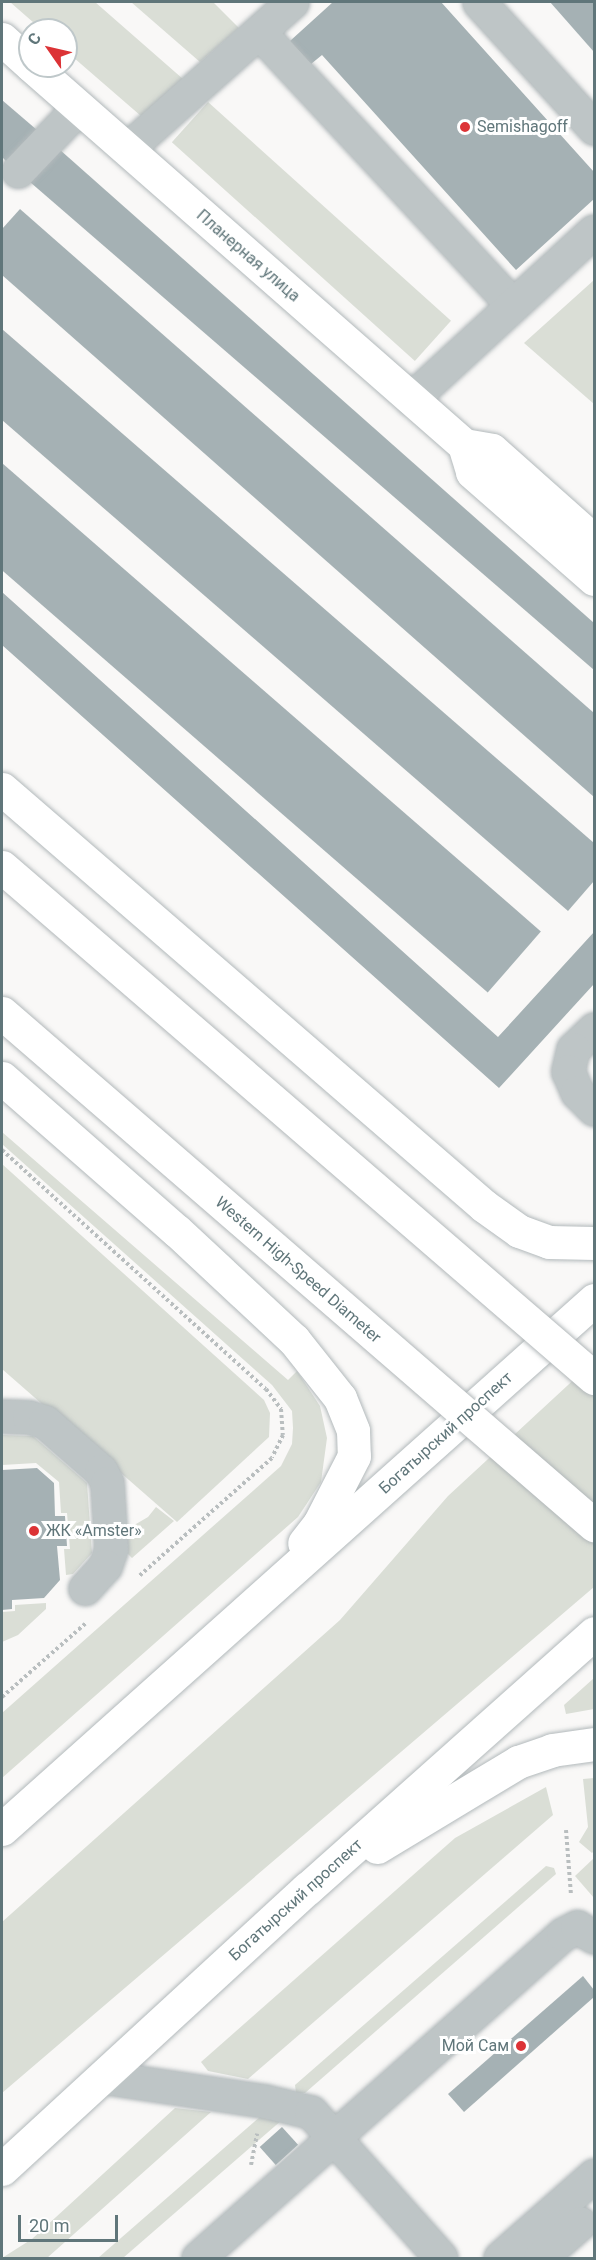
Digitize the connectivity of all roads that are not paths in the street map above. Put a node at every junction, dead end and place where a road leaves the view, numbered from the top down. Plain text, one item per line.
1 (292, 2) edge
2 (479, 2) edge
3 (258, 32) junction
4 (2, 39) edge
5 (18, 53) edge
6 (46, 78) edge
7 (79, 107) junction
8 (594, 128) edge
9 (127, 149) junction
10 (18, 171) dead end
11 (594, 231) edge
12 (513, 305) junction
13 (411, 399) junction
14 (464, 445) junction
15 (594, 541) edge
16 (594, 579) edge
17 (2, 789) edge
18 (2, 867) edge
19 (2, 1013) edge
20 (594, 1029) edge
21 (2, 1078) edge
22 (594, 1109) edge
23 (594, 1243) edge
24 (594, 1300) edge
25 (594, 1378) edge
26 (2, 1416) edge
27 (594, 1525) edge
28 (87, 1604) road end
29 (245, 1614) junction
30 (594, 1633) edge
31 (594, 1744) edge
32 (2, 1829) edge
33 (308, 1888) junction
34 (586, 1932) edge
35 (102, 2077) junction
36 (336, 2136) junction
37 (2, 2169) edge
38 (594, 2175) edge
39 (579, 2222) edge
40 (198, 2259) edge
41 (441, 2259) edge
42 (500, 2259) edge
43 (540, 2259) edge

1 - 3 lane
2 - 8 lane
3 - 9 lane
3 - 12 lane
4 - 5 main road, Планерная улица
6 - 7 main road, Планерная улица
7 - 9 main road, Планерная улица
7 - 10 lane
9 - 13 main road, Планерная улица
11 - 12 lane
12 - 13 lane
13 - 14 main road, Планерная улица
14 - 15 main road, Планерная улица
14 - 16 main road
17 - 23 main road
18 - 25 main road, bridge
19 - 27 main road, Western High-Speed Diameter, bridge
20 - 22 lane
21 - 29 main road
24 - 29 main road, Богатырский проспект
26 - 28 lane
29 - 32 main road, Богатырский проспект
30 - 33 main road, Богатырский проспект
31 - 33 main road
33 - 35 main road, Богатырский проспект
34 - 36 lane
35 - 36 lane
35 - 37 main road, Богатырский проспект
36 - 40 lane
36 - 41 lane
38 - 39 lane
39 - 42 lane
39 - 43 lane

